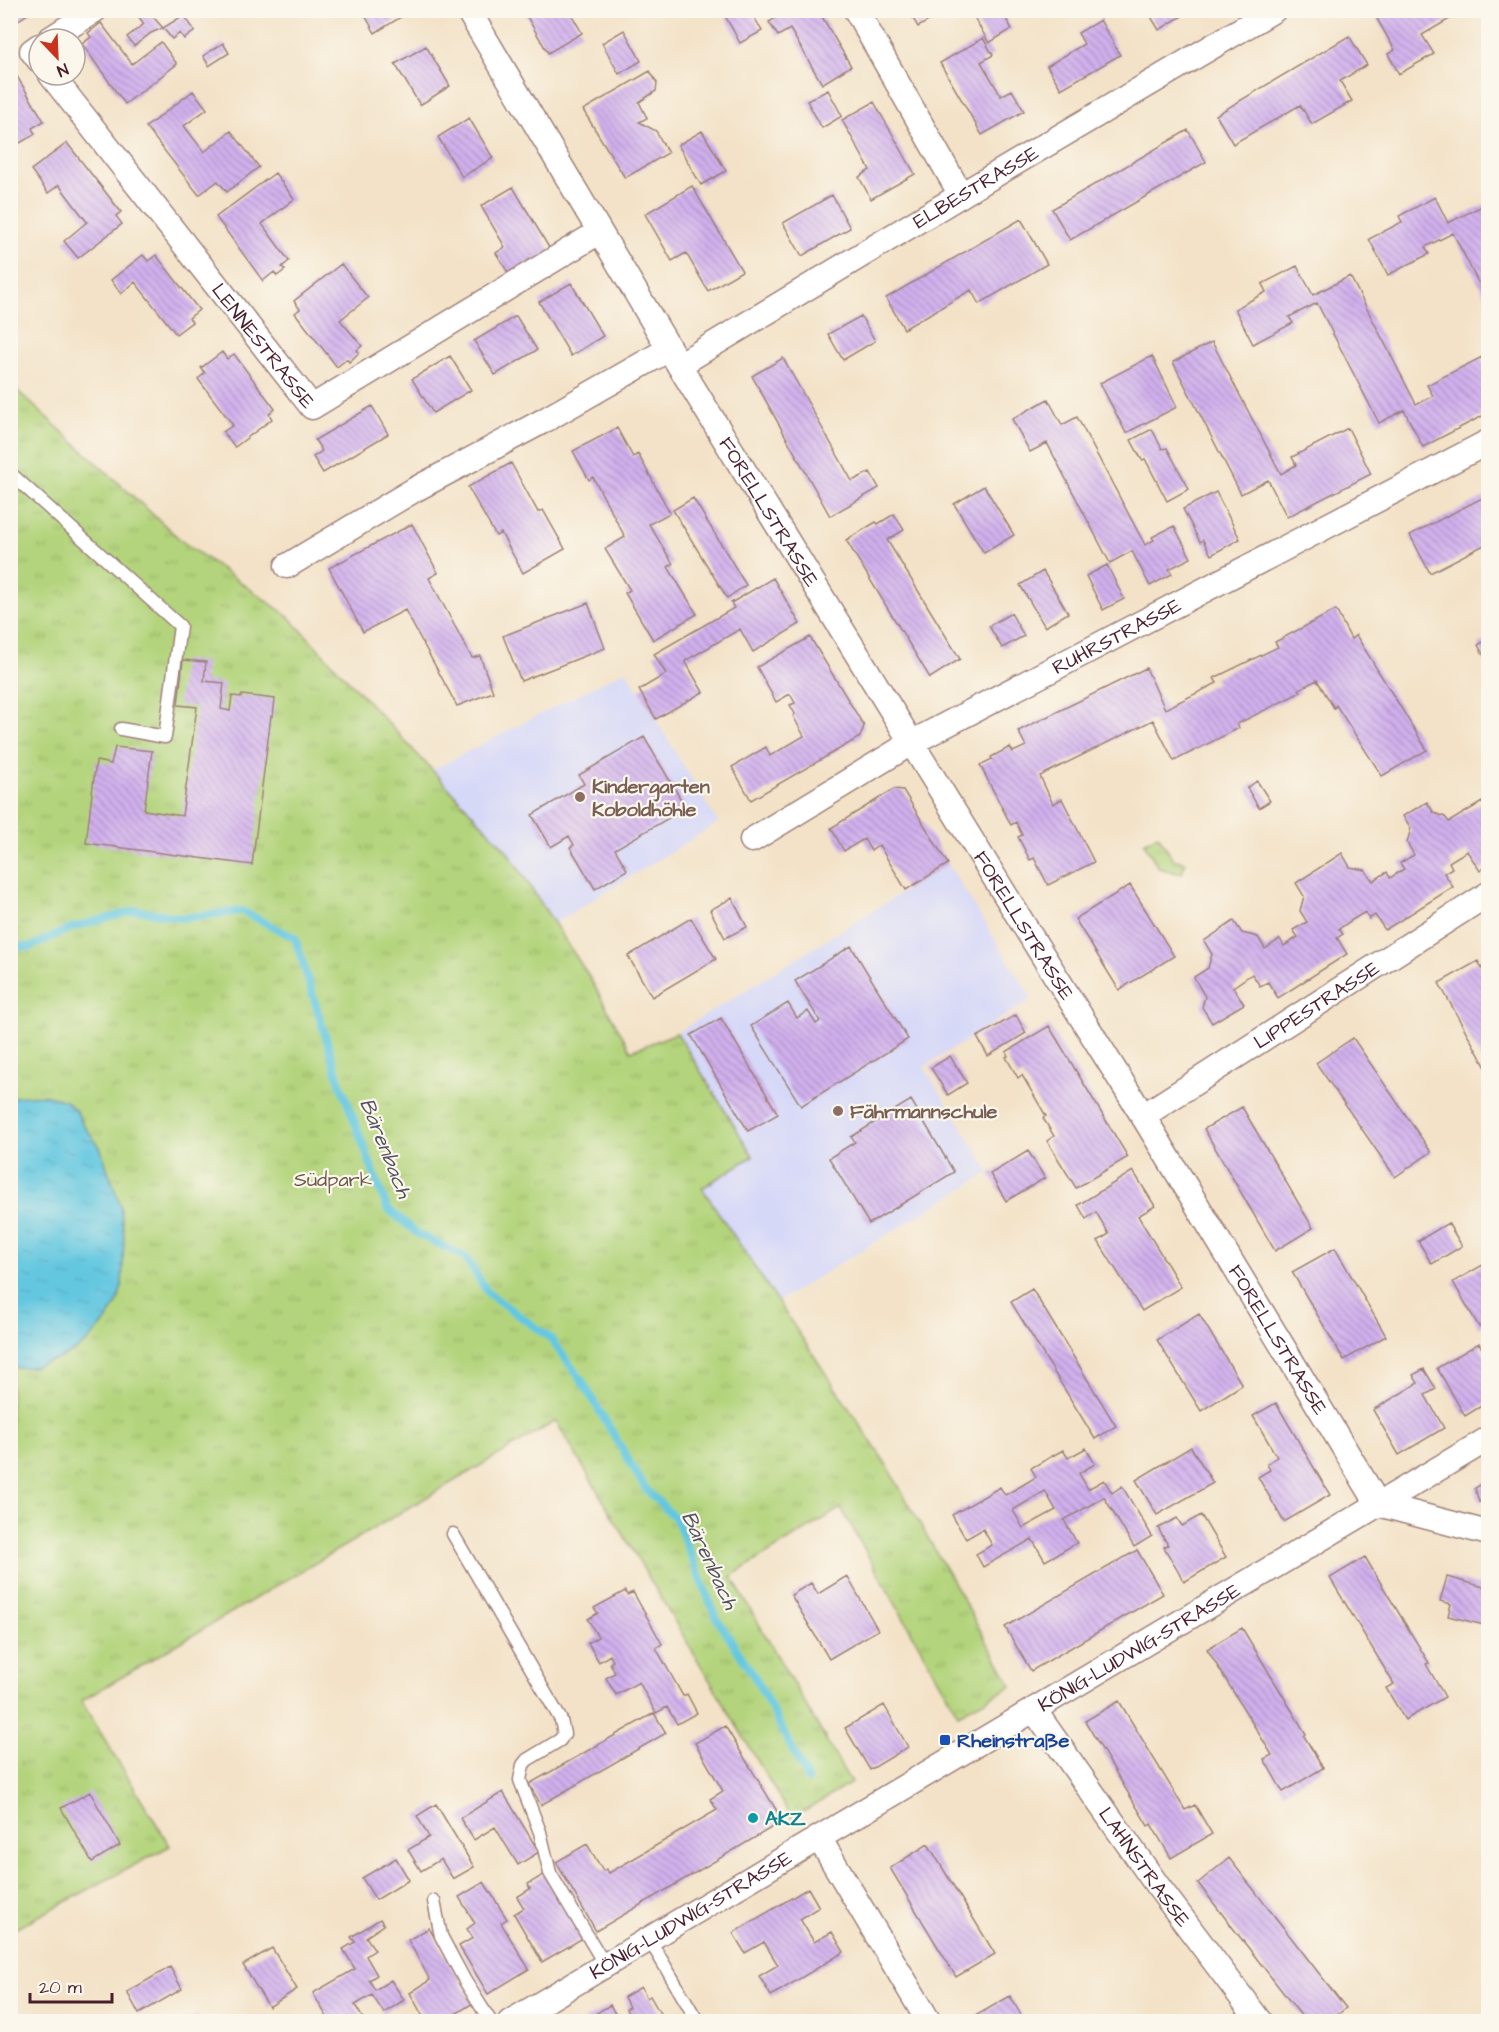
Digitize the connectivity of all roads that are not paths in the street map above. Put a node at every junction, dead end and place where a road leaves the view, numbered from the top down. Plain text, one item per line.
1 (95, 10) edge
2 (468, 10) edge
3 (856, 10) edge
4 (1273, 11) edge
5 (69, 27) edge
6 (60, 87) edge
7 (961, 195) junction
8 (599, 232) junction
9 (674, 357) junction
10 (1488, 442) edge
11 (10, 473) edge
12 (287, 566) dead end
13 (121, 729) dead end
14 (911, 743) junction
15 (752, 840) dead end
16 (1488, 894) edge
17 (1143, 1116) junction
18 (1488, 1439) edge
19 (1378, 1504) junction
20 (1488, 1533) edge
21 (453, 1534) dead end
22 (1034, 1710) junction
23 (819, 1838) junction
24 (434, 1901) dead end
25 (649, 1939) junction
26 (605, 1965) junction
27 (491, 2022) edge
28 (510, 2022) edge
29 (698, 2022) edge
30 (929, 2022) edge
31 (1260, 2022) edge

1 - 5 street
2 - 8 street, FORELLSTRASSE
3 - 7 street
4 - 7 street, ELBESTRASSE
6 - 8 street, LENNESTRASSE
7 - 9 street, ELBESTRASSE
8 - 9 street, FORELLSTRASSE
9 - 12 street
9 - 14 street, FORELLSTRASSE
10 - 14 street, RUHRSTRASSE
11 - 13 lane
14 - 15 street, RUHRSTRASSE
14 - 17 street, FORELLSTRASSE
16 - 17 street, LIPPESTRASSE
17 - 19 street, FORELLSTRASSE
18 - 19 street, KÖNIG-LUDWIG-STRASSE
19 - 20 street
19 - 22 street, KÖNIG-LUDWIG-STRASSE
21 - 26 lane
22 - 23 street, KÖNIG-LUDWIG-STRASSE
22 - 31 street, LAHNSTRASSE
23 - 25 street, KÖNIG-LUDWIG-STRASSE
23 - 30 street
24 - 27 lane
25 - 26 street, KÖNIG-LUDWIG-STRASSE
25 - 29 lane
26 - 28 street, KÖNIG-LUDWIG-STRASSE

